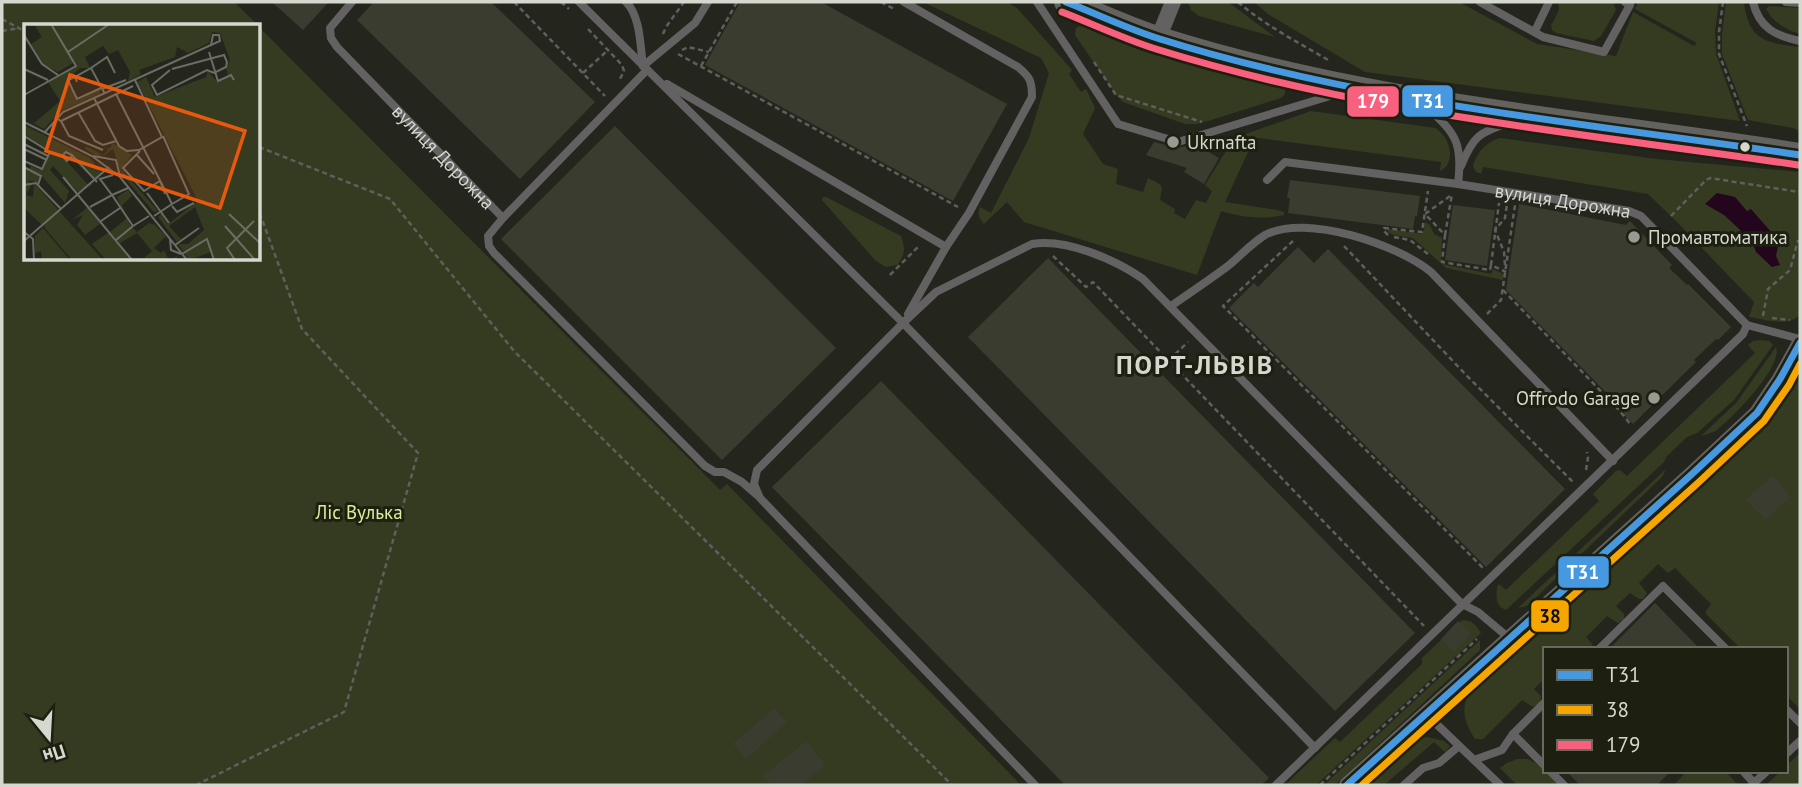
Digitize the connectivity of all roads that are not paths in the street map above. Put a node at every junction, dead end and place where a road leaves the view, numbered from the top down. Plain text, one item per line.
1 (352, 2) edge
2 (579, 2) edge
3 (626, 2) edge
4 (708, 2) edge
5 (904, 2) edge
6 (1037, 2) edge
7 (1066, 2) edge
8 (1173, 2) edge
9 (1480, 2) edge
10 (1549, 2) edge
11 (1625, 2) edge
12 (1753, 2) edge
13 (1786, 2) edge
14 (1800, 4) edge
15 (1535, 31) junction
16 (1158, 39) junction
17 (1800, 41) edge
18 (645, 68) junction
19 (655, 78) junction
20 (1354, 89) junction
21 (1420, 100) junction
22 (1527, 116) junction
23 (1800, 155) edge
24 (1460, 169) junction
25 (1267, 180) dead end
26 (1458, 184) junction
27 (503, 218) junction
28 (946, 247) junction
29 (1171, 306) junction
30 (902, 323) junction
31 (1747, 325) junction
32 (1800, 341) edge
33 (1613, 461) junction
34 (760, 498) junction
35 (1462, 604) junction
36 (1509, 638) junction
37 (1601, 647) edge
38 (1724, 647) edge
39 (1543, 704) edge
40 (1425, 713) junction
41 (1513, 734) junction
42 (1459, 746) junction
43 (1315, 748) junction
44 (1474, 760) junction
45 (1543, 763) edge
46 (1035, 785) edge
47 (1276, 785) edge
48 (1347, 785) edge
49 (1404, 785) edge
50 (1500, 785) edge

1 - 27 lane, вулиця Дорожна
2 - 18 lane
3 - 18 lane
4 - 18 lane, вулиця Дорожна
5 - 28 lane
6 - 20 lane
7 - 16 main road
8 - 16 street
9 - 15 lane
10 - 15 lane
11 - 15 lane
12 - 17 lane
13 - 14 lane
16 - 20 main road
18 - 19 lane
18 - 27 lane, вулиця Дорожна
19 - 28 lane
19 - 30 lane
20 - 21 main road
21 - 22 main road
21 - 24 lane
22 - 23 main road
22 - 24 lane
24 - 26 lane
25 - 26 lane, вулиця Дорожна
26 - 31 lane, вулиця Дорожна
27 - 34 lane
28 - 30 lane
29 - 30 lane
29 - 33 lane
29 - 35 lane
30 - 34 lane
30 - 43 lane
31 - 32 lane
31 - 33 lane
32 - 36 street
33 - 35 lane
34 - 46 lane
35 - 36 lane
35 - 43 lane
36 - 40 street
37 - 38 lane
39 - 41 lane
40 - 42 lane
40 - 48 street
41 - 44 lane
41 - 45 lane
42 - 44 lane
42 - 49 lane
43 - 47 lane
44 - 50 lane

